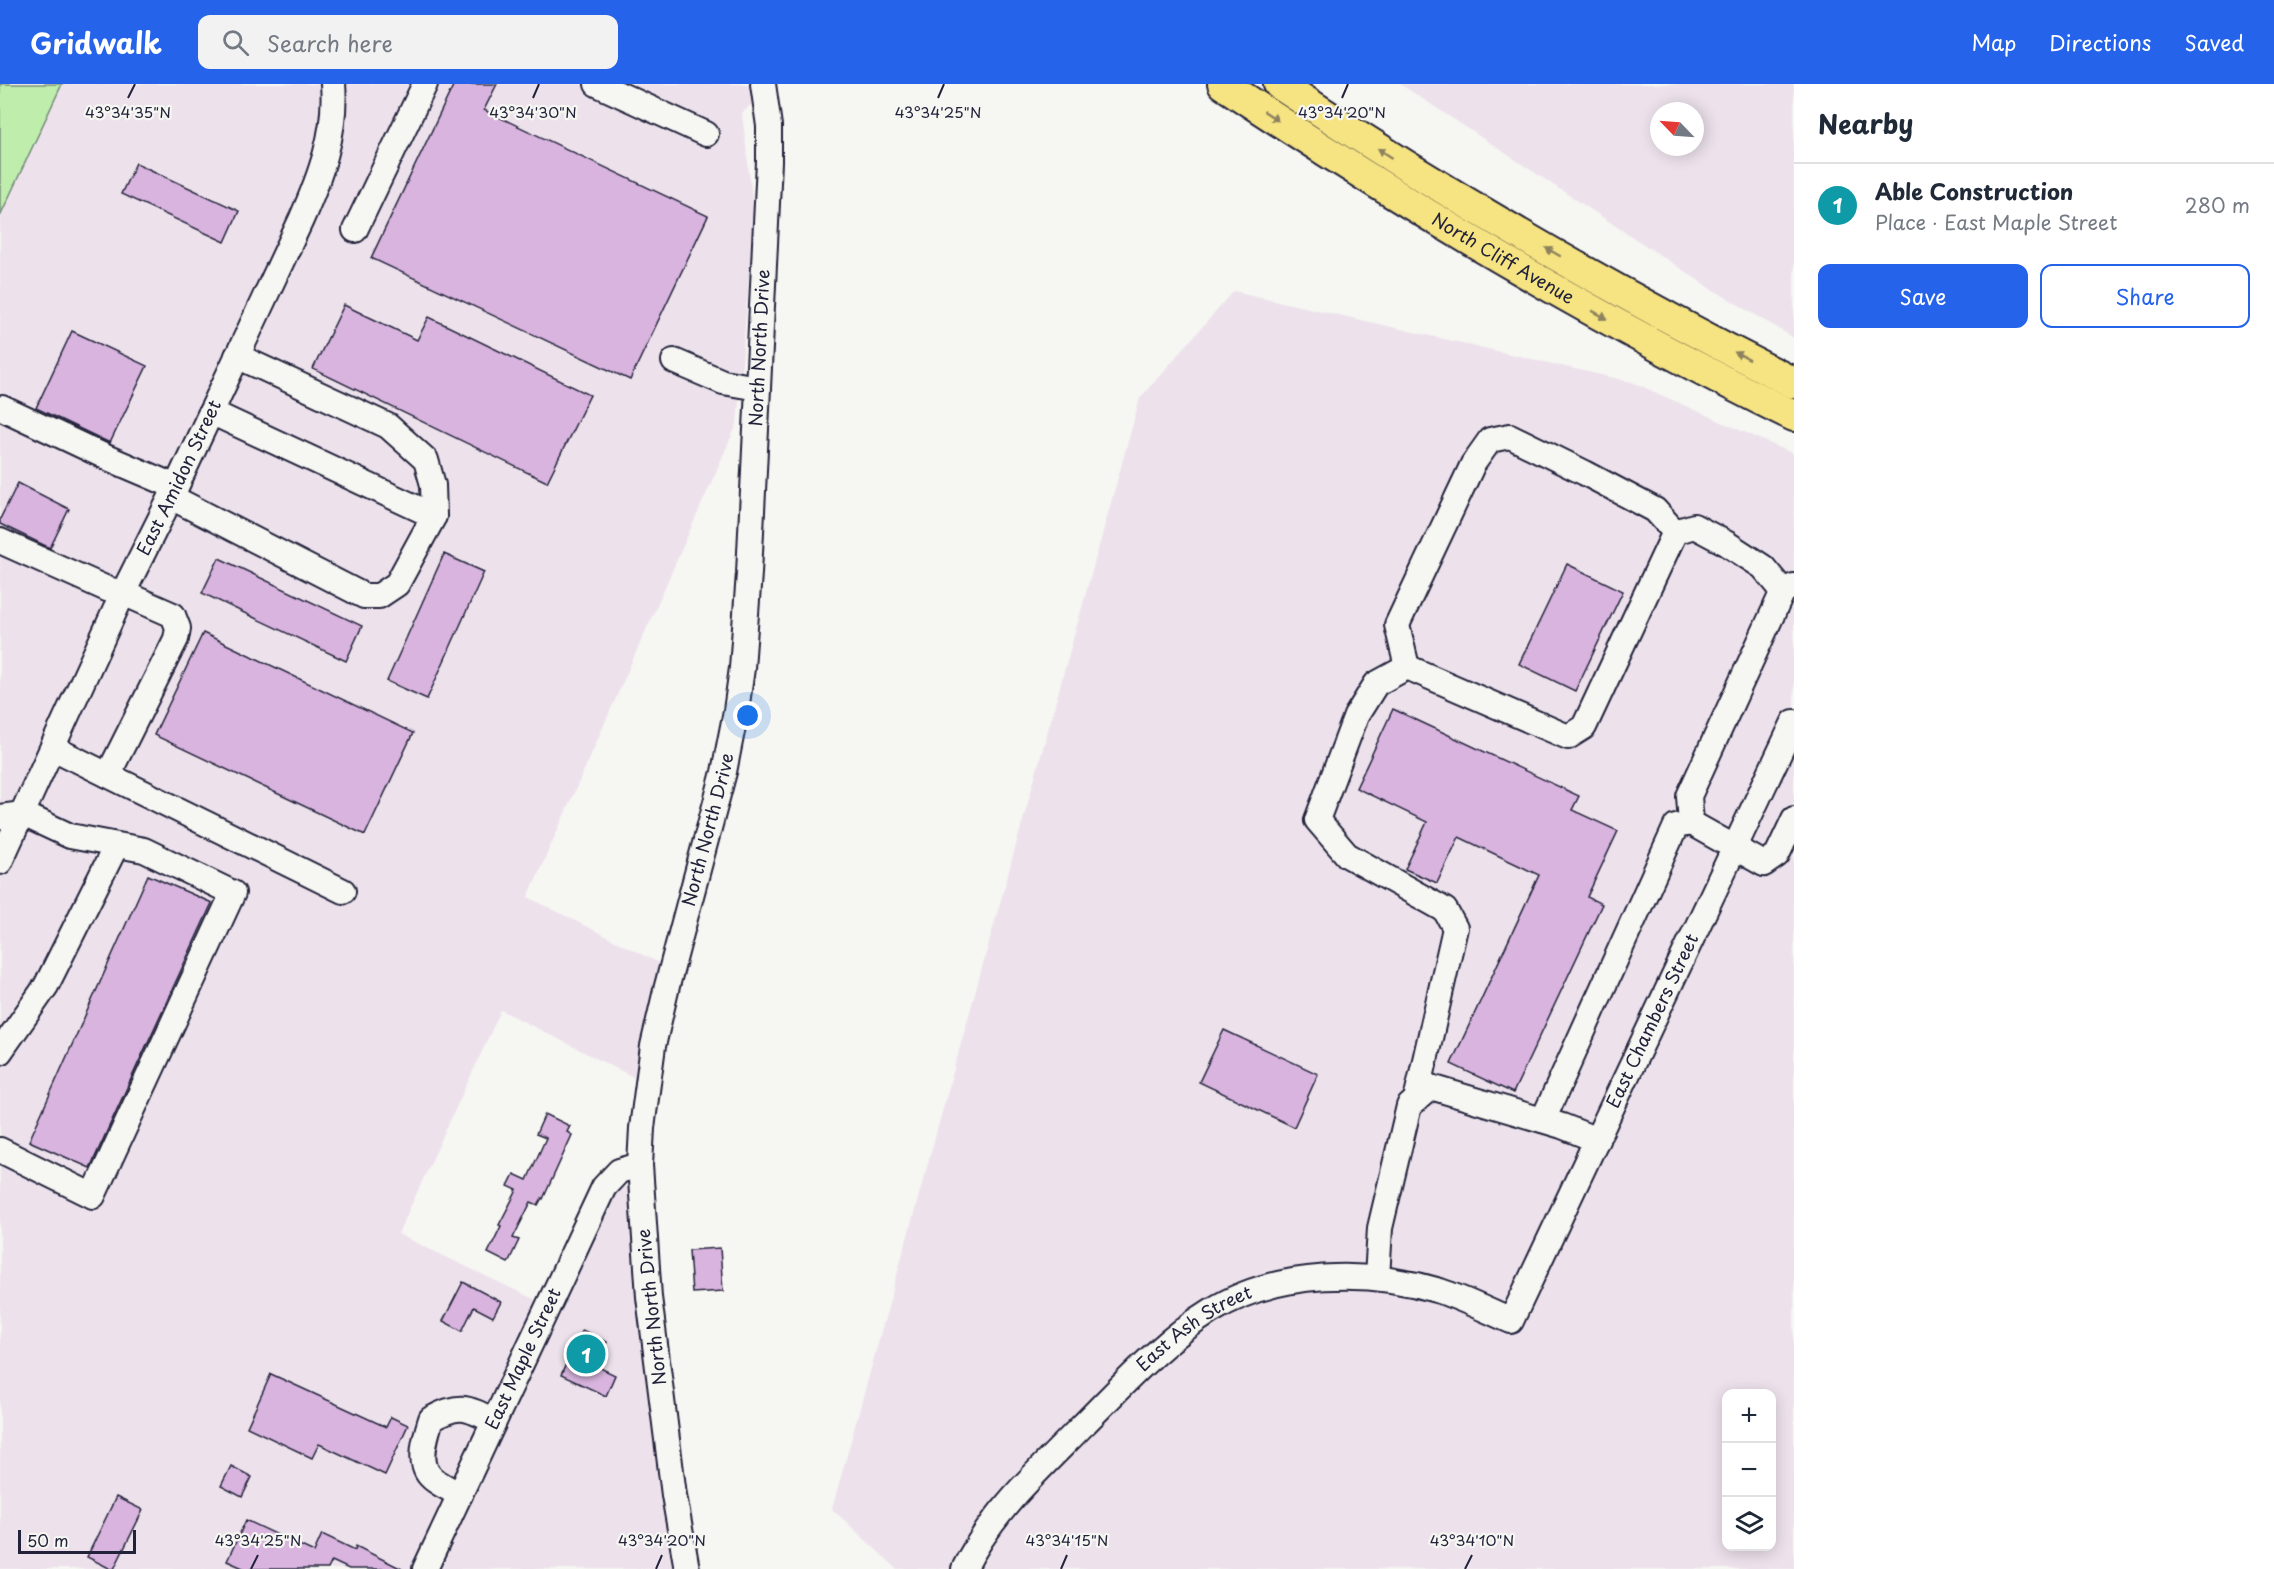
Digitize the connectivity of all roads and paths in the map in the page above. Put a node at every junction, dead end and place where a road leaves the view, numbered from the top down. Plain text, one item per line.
1 (333, 84) edge
2 (425, 84) edge
3 (597, 84) edge
4 (763, 84) edge
5 (1222, 84) edge
6 (1279, 84) edge
7 (706, 134) dead end
8 (355, 230) dead end
9 (237, 356) junction
10 (674, 362) dead end
11 (1794, 383) edge
12 (758, 388) junction
13 (2, 408) dead end
14 (211, 412) junction
15 (1794, 416) edge
16 (173, 492) junction
17 (434, 516) junction
18 (1675, 532) junction
19 (0, 541) edge
20 (1788, 589) edge
21 (123, 593) junction
22 (1407, 667) junction
23 (1794, 722) edge
24 (53, 748) junction
25 (108, 775) junction
26 (11, 815) edge
27 (1794, 819) edge
28 (1691, 823) junction
29 (116, 846) junction
30 (1735, 848) junction
31 (0, 862) edge
32 (343, 891) dead end
33 (0, 1052) edge
34 (1416, 1100) junction
35 (1543, 1120) junction
36 (1597, 1140) junction
37 (0, 1150) edge
38 (640, 1165) junction
39 (1377, 1278) junction
40 (1511, 1321) joint
41 (494, 1420) junction
42 (459, 1495) junction
43 (424, 1569) edge
44 (687, 1569) edge
45 (964, 1569) edge

1 - 9 street, East Amidon Street
2 - 8 street
3 - 7 street
4 - 12 street, North North Drive
5 -> 15 main road, North Cliff Avenue
11 -> 6 main road, North Cliff Avenue
9 - 14 street, East Amidon Street
9 - 17 street
10 - 12 street
12 - 38 street, North North Drive
13 - 16 street
14 - 16 street, East Amidon Street
14 - 17 street
16 - 17 street
16 - 21 street, East Amidon Street
18 - 20 street
18 - 22 street
18 - 22 street
19 - 21 street
20 - 28 street
21 - 24 street, East Amidon Street
21 - 25 street
22 - 34 street
23 - 30 street, East Chambers Street
24 - 25 street
24 - 26 street, East Amidon Street
25 - 32 street
26 - 29 street
26 - 31 street, East Amidon Street
27 - 30 street
28 - 30 street
28 - 35 street
29 - 33 street
29 - 37 street
30 - 36 street, East Chambers Street
34 - 35 street
34 - 39 street
35 - 36 street
36 - 40 street, East Chambers Street
38 - 41 street, East Maple Street
38 - 44 street, North North Drive
39 - 40 street, East Ash Street
39 - 45 street, East Ash Street
41 - 42 street, East Maple Street
41 - 42 street
42 - 43 street, East Maple Street

